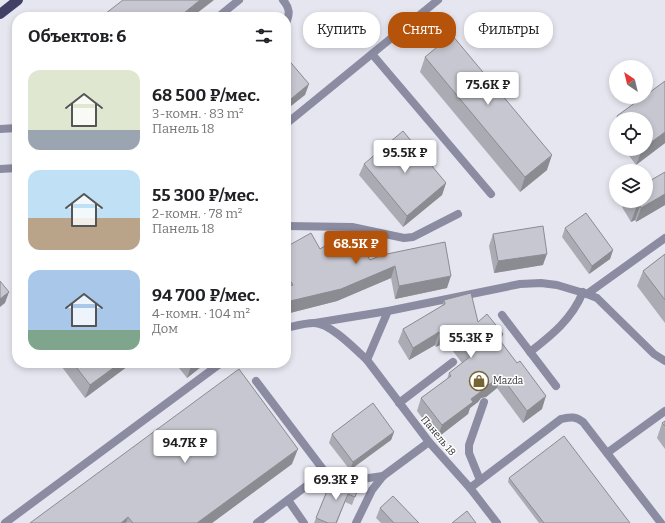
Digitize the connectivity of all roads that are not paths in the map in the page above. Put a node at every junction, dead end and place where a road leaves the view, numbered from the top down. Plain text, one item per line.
1 (18, 0) edge
2 (239, 0) edge
3 (283, 0) edge
4 (438, 0) edge
5 (224, 12) edge
6 (289, 12) edge
7 (0, 14) edge
8 (372, 54) junction
9 (291, 120) edge
10 (12, 128) edge
11 (0, 129) edge
12 (0, 168) edge
13 (12, 168) edge
14 (491, 194) dead end
15 (458, 214) dead end
16 (291, 226) edge
17 (665, 238) edge
18 (585, 293) junction
19 (388, 311) junction
20 (502, 315) dead end
21 (315, 323) junction
22 (291, 327) edge
23 (530, 352) junction
24 (367, 360) junction
25 (665, 361) edge
26 (452, 362) dead end
27 (214, 368) edge
28 (256, 381) dead end
29 (556, 386) dead end
30 (484, 402) edge
31 (399, 403) junction
32 (665, 411) edge
33 (429, 442) junction
34 (607, 454) junction
35 (325, 472) junction
36 (383, 476) junction
37 (480, 480) junction
38 (470, 488) junction
39 (288, 500) junction
40 (358, 522) edge
41 (5, 523) edge
42 (257, 523) edge
43 (304, 523) edge
44 (497, 523) edge
45 (661, 523) edge

1 - 7 main road
2 - 5 street
3 - 6 street
4 - 8 street
8 - 9 street
8 - 14 street
10 - 11 street
12 - 13 street
15 - 16 street
17 - 18 street
18 - 19 street
18 - 23 street
18 - 25 street
19 - 21 street
19 - 24 street
20 - 23 street
21 - 22 street
21 - 24 street, Панель 18
23 - 29 street
24 - 31 street, Панель 18
26 - 31 street
27 - 41 street
28 - 35 street
30 - 37 street
31 - 33 street, Панель 18
32 - 34 street
33 - 36 street
33 - 38 street, Панель 18
34 - 37 street
34 - 45 street
35 - 36 street
35 - 39 street
36 - 40 street
37 - 38 street
38 - 44 street, Панель 18
39 - 42 street
39 - 43 street

